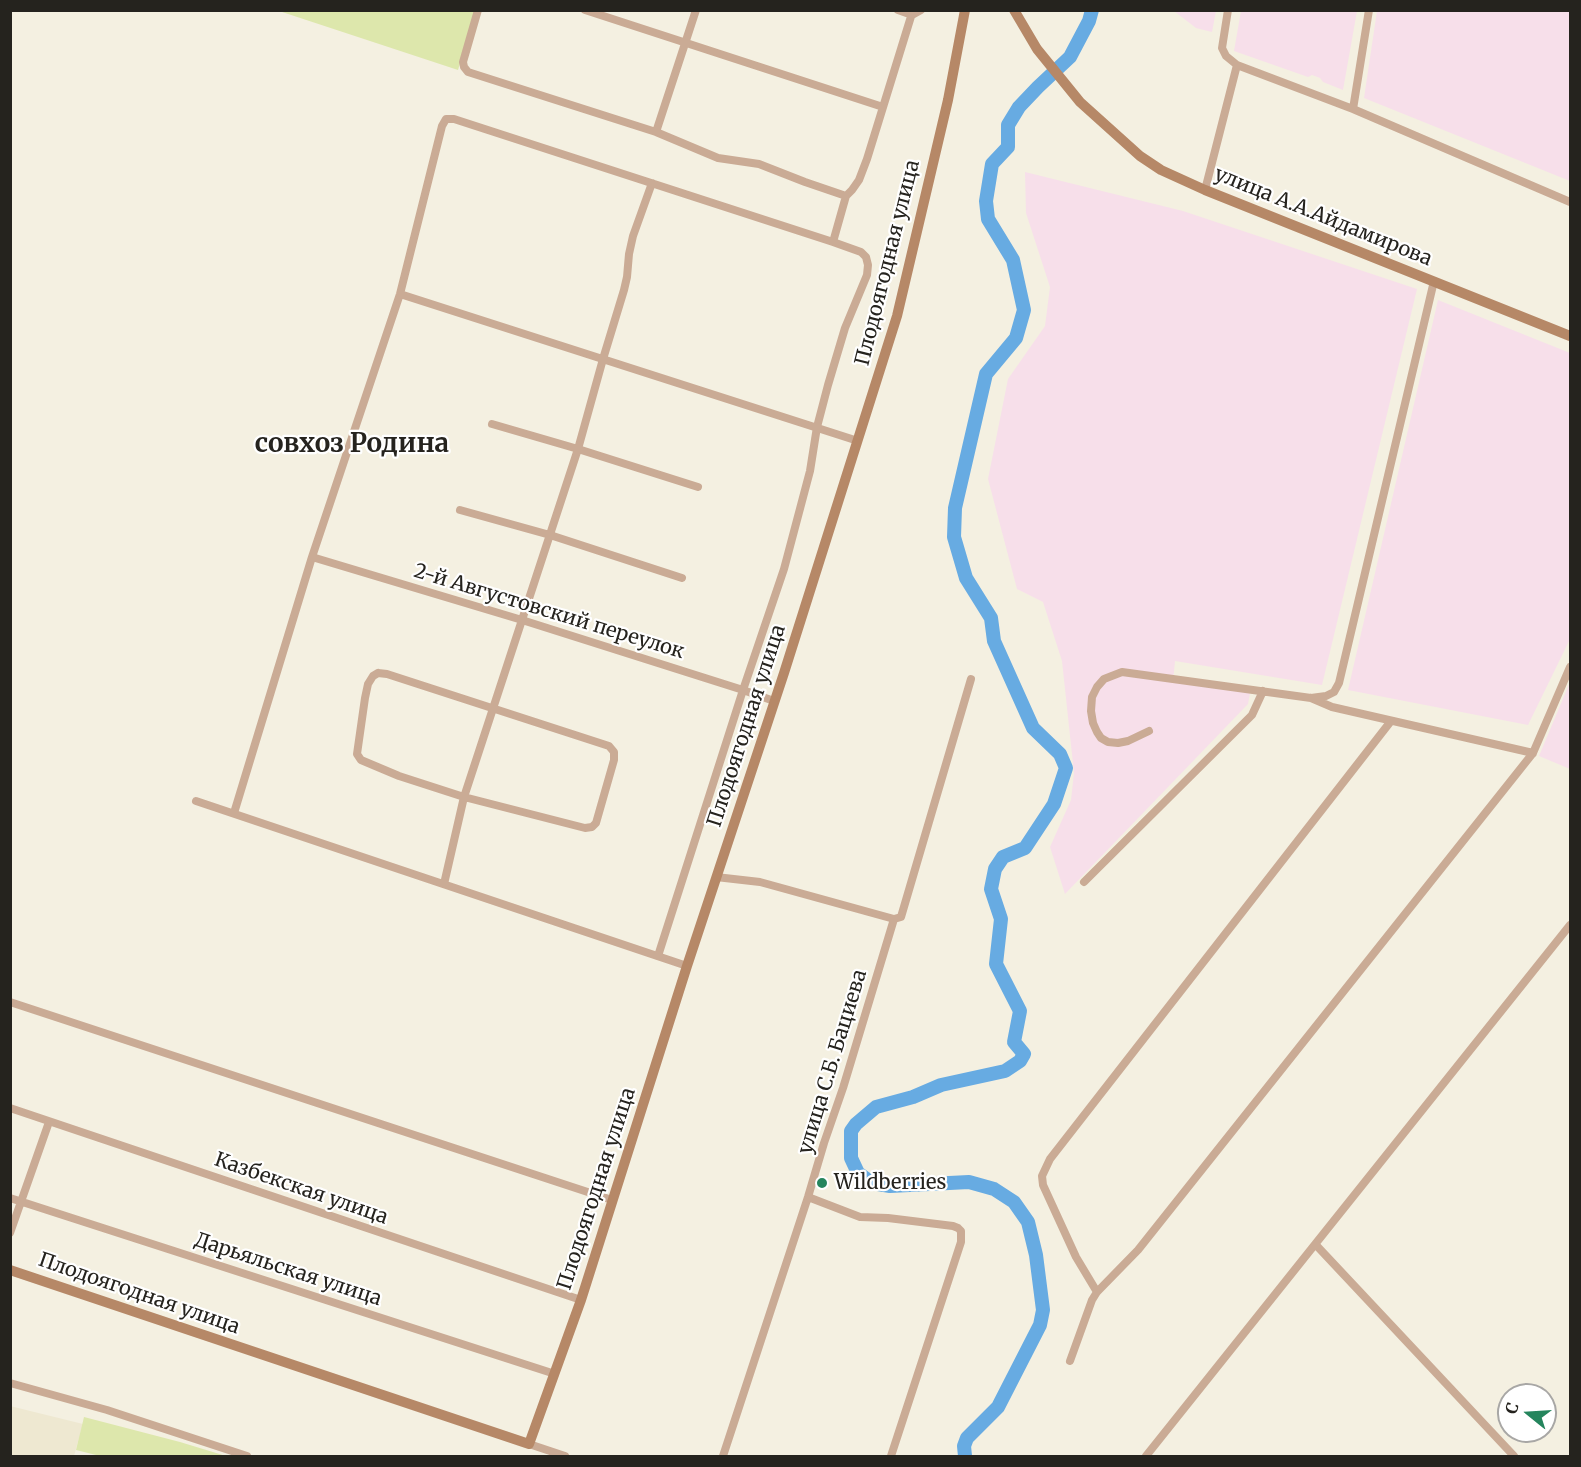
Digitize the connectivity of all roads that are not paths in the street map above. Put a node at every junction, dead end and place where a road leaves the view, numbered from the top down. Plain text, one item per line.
1 (478, 10) edge
2 (585, 10) edge
3 (696, 10) edge
4 (898, 10) edge
5 (921, 10) edge
6 (965, 10) edge
7 (1014, 10) edge
8 (1228, 10) edge
9 (1369, 10) edge
10 (912, 13) edge
11 (685, 43) junction
12 (1237, 65) junction
13 (883, 107) junction
14 (1353, 109) junction
15 (656, 132) junction
16 (652, 183) junction
17 (1205, 190) junction
18 (846, 196) junction
19 (1570, 202) edge
20 (833, 242) junction
21 (1434, 281) junction
22 (400, 294) junction
23 (1570, 336) edge
24 (603, 359) junction
25 (492, 424) dead end
26 (817, 427) junction
27 (858, 441) junction
28 (578, 448) junction
29 (698, 487) dead end
30 (460, 510) dead end
31 (550, 536) junction
32 (312, 557) junction
33 (682, 578) dead end
34 (522, 620) junction
35 (1570, 667) edge
36 (971, 679) dead end
37 (743, 690) junction
38 (1263, 691) junction
39 (1311, 698) junction
40 (774, 701) junction
41 (493, 708) junction
42 (1391, 721) junction
43 (1149, 731) dead end
44 (1533, 753) junction
45 (464, 797) junction
46 (196, 801) dead end
47 (234, 813) junction
48 (716, 877) junction
49 (1084, 882) dead end
50 (444, 884) junction
51 (894, 919) junction
52 (1570, 925) edge
53 (658, 956) junction
54 (687, 966) junction
55 (10, 1002) edge
56 (10, 1108) edge
57 (49, 1122) junction
58 (808, 1197) junction
59 (10, 1198) edge
60 (612, 1200) junction
61 (21, 1202) junction
62 (10, 1233) edge
63 (1316, 1245) junction
64 (10, 1270) edge
65 (1097, 1292) junction
66 (581, 1300) junction
67 (1070, 1361) dead end
68 (555, 1374) junction
69 (10, 1383) edge
70 (529, 1444) junction
71 (247, 1456) edge
72 (565, 1456) edge
73 (723, 1456) edge
74 (891, 1456) edge
75 (1146, 1456) edge
76 (1514, 1456) edge

1 - 15 street
2 - 11 street
3 - 11 street
4 - 10 street
5 - 10 street
6 - 27 street, Плодоягодная улица
7 - 17 street, улица А.А.Айдамирова
8 - 12 street
9 - 14 street
10 - 13 street
11 - 13 street
11 - 15 street
12 - 14 street
12 - 17 street
13 - 18 street
14 - 19 street
15 - 18 street
16 - 20 street
16 - 22 street
16 - 24 street
17 - 21 street, улица А.А.Айдамирова
18 - 20 street
20 - 26 street
21 - 23 street, улица А.А.Айдамирова
21 - 39 street
22 - 24 street
22 - 32 street
24 - 26 street
24 - 28 street
25 - 28 street
26 - 27 street
26 - 37 street
27 - 40 street, Плодоягодная улица
28 - 29 street
28 - 31 street
30 - 31 street
31 - 33 street
31 - 34 street
32 - 34 street, 2-й Августовский переулок
32 - 47 street
34 - 37 street, 2-й Августовский переулок
34 - 41 street
35 - 44 street
36 - 51 street, улица С.Б. Бациева
37 - 40 street, 2-й Августовский переулок
37 - 53 street
38 - 39 street
38 - 43 street
38 - 49 street
39 - 42 street
40 - 48 street, Плодоягодная улица
41 - 45 street
41 - 45 street
41 - 45 street
42 - 44 street
42 - 65 street
44 - 65 street
45 - 50 street
46 - 47 street
47 - 50 street
48 - 51 street
48 - 54 street, Плодоягодная улица
50 - 53 street
51 - 58 street, улица С.Б. Бациева
52 - 63 street
53 - 54 street
54 - 60 street, Плодоягодная улица
55 - 60 street
56 - 57 street, Казбекская улица
57 - 61 street
57 - 66 street, Казбекская улица
58 - 73 street, улица С.Б. Бациева
58 - 74 street
59 - 61 street, Дарьяльская улица
60 - 66 street, Плодоягодная улица
61 - 62 street
61 - 68 street, Дарьяльская улица
63 - 75 street
63 - 76 street
64 - 70 street, Плодоягодная улица
65 - 67 street
66 - 68 street, Плодоягодная улица
68 - 70 street, Плодоягодная улица
69 - 71 street
70 - 72 street, Плодоягодная улица

